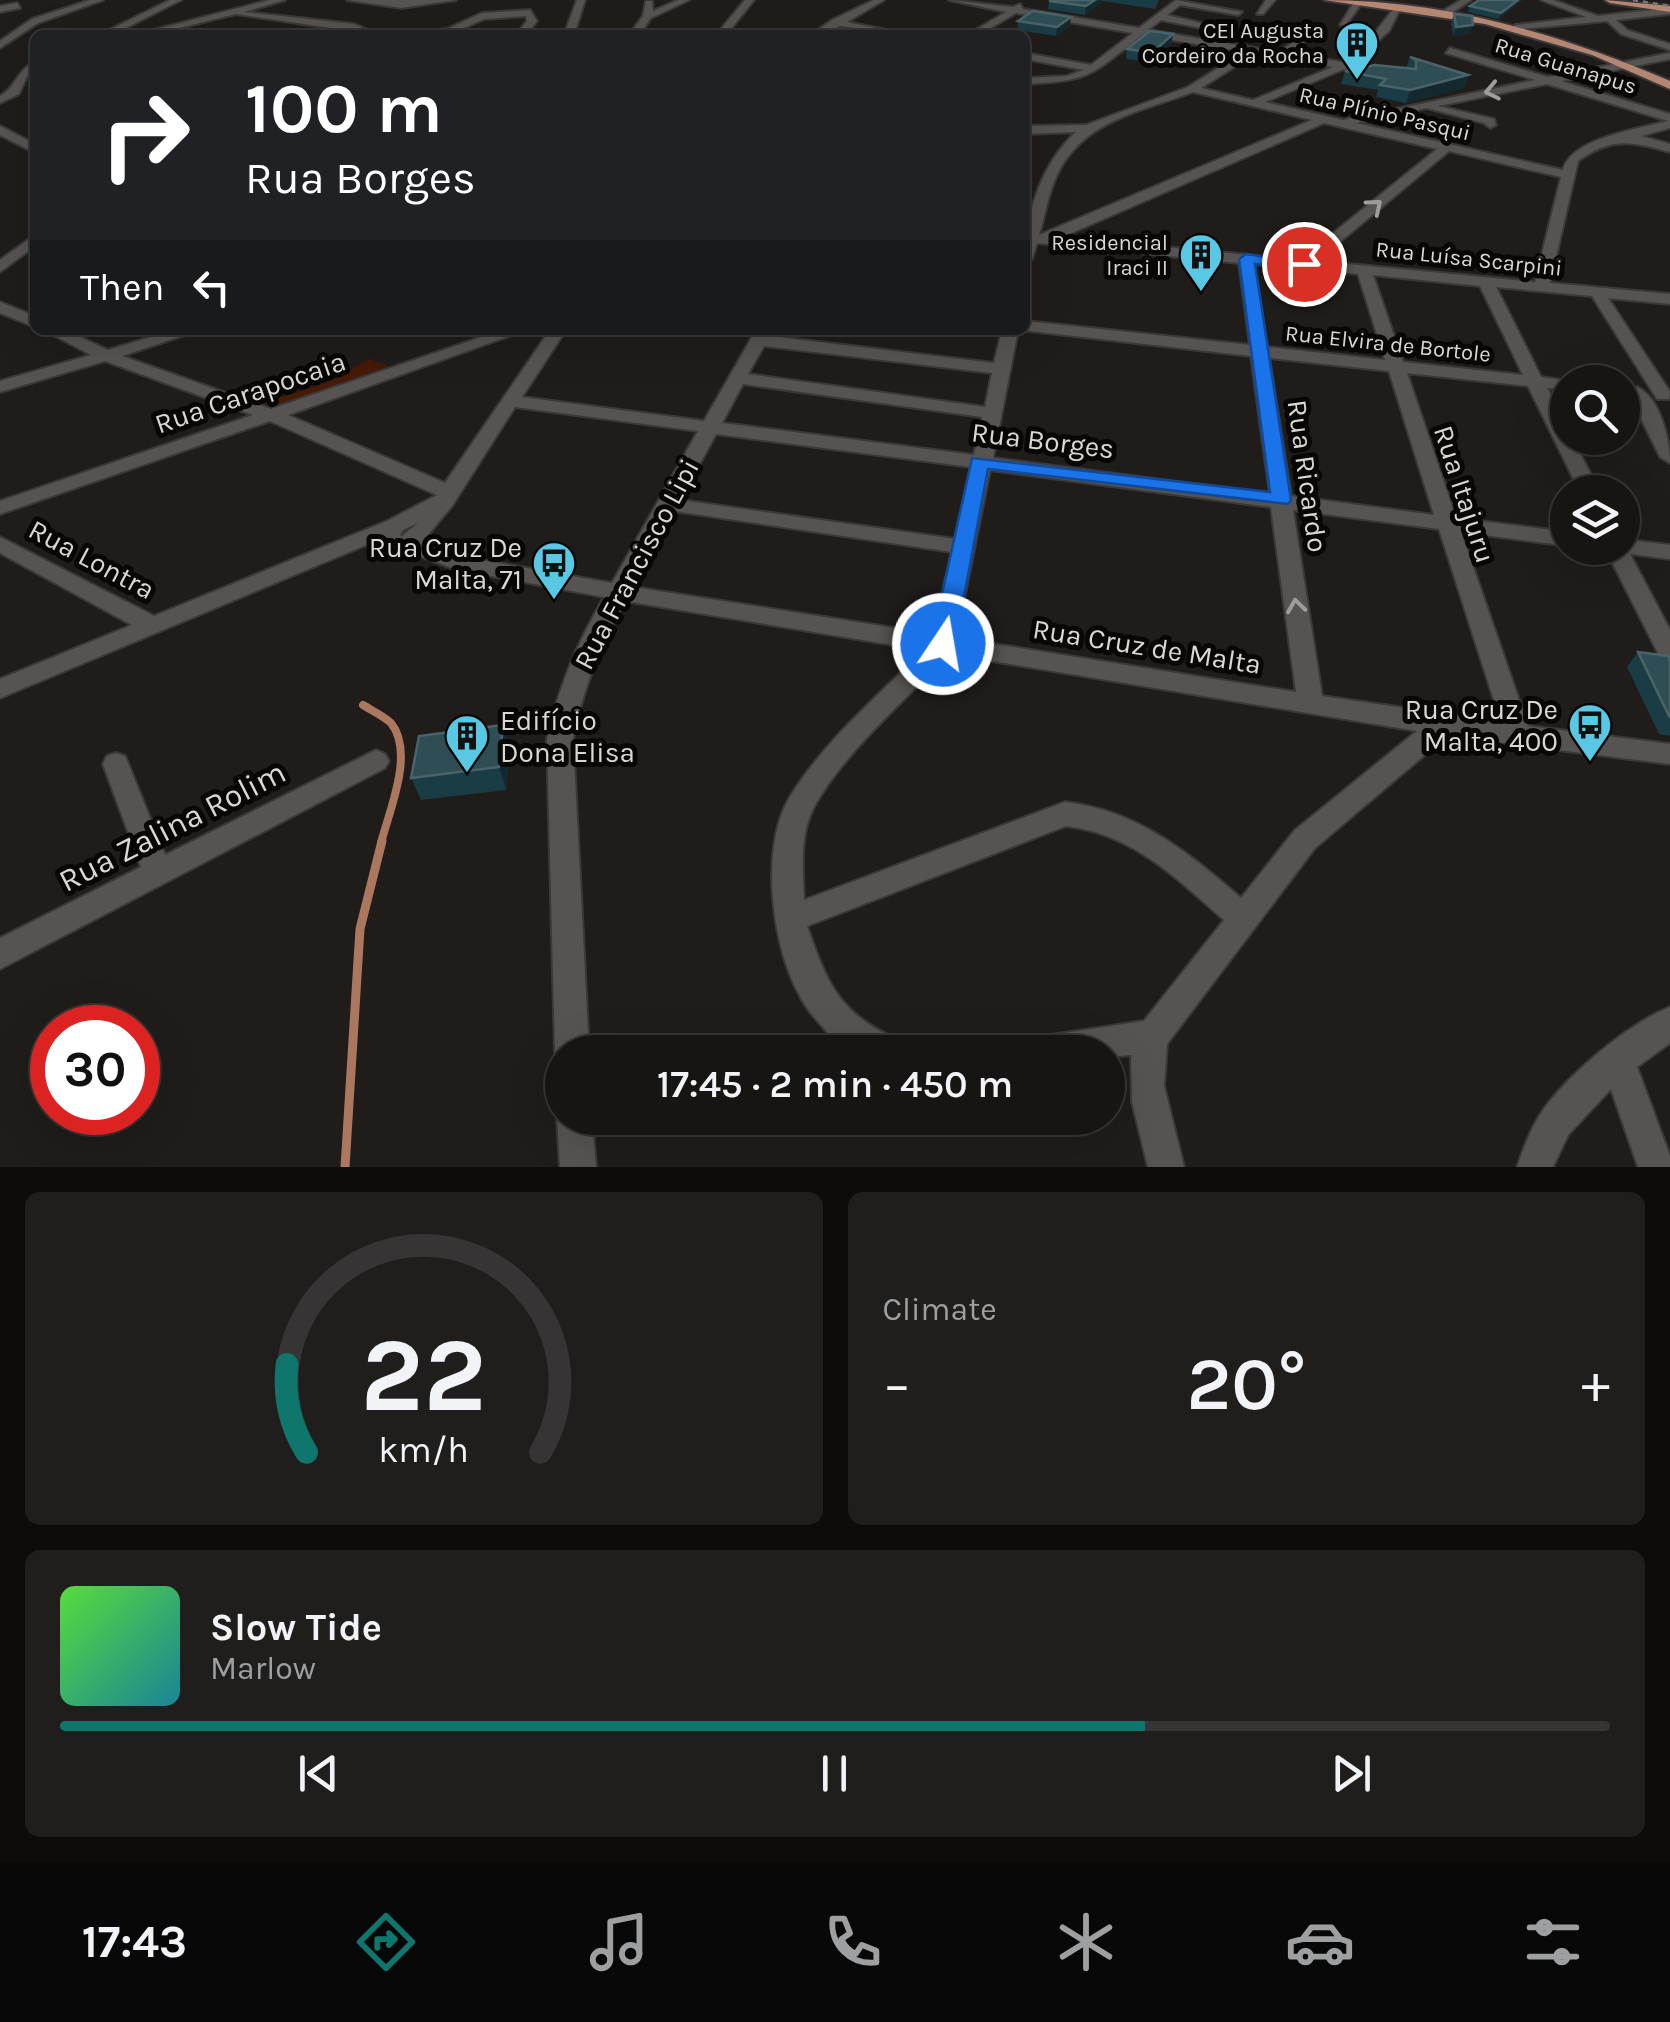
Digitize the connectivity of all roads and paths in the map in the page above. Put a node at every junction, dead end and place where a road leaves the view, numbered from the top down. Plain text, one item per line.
1 (87, 0) edge
2 (98, 0) edge
3 (177, 0) edge
4 (353, 0) edge
5 (452, 0) edge
6 (582, 0) edge
7 (685, 0) edge
8 (750, 0) edge
9 (880, 0) edge
10 (953, 0) edge
11 (1031, 0) edge
12 (1271, 0) edge
13 (1328, 0) edge
14 (1467, 0) edge
15 (1545, 0) edge
16 (1610, 0) edge
17 (1654, 0) edge
18 (274, 1) edge
19 (1175, 2) edge
20 (1350, 2) edge
21 (416, 4) junction
22 (161, 5) junction
23 (18, 6) dead end
24 (1670, 8) edge
25 (0, 9) edge
26 (648, 9) edge
27 (1398, 9) junction
28 (1015, 10) junction
29 (232, 12) junction
30 (1238, 12) dead end
31 (1260, 12) dead end
32 (1444, 14) junction
33 (1651, 14) junction
34 (213, 17) junction
35 (1161, 17) junction
36 (1605, 19) junction
37 (1670, 20) edge
38 (835, 22) junction
39 (1343, 24) dead end
40 (867, 28) junction
41 (1221, 28) dead end
42 (1515, 28) junction
43 (114, 30) edge
44 (161, 30) edge
45 (328, 30) edge
46 (410, 30) edge
47 (456, 30) edge
48 (525, 30) edge
49 (571, 30) edge
50 (725, 30) edge
51 (823, 30) edge
52 (864, 30) edge
53 (877, 30) edge
54 (981, 30) edge
55 (1142, 32) junction
56 (1312, 32) dead end
57 (0, 35) edge
58 (0, 45) edge
59 (1668, 48) edge
60 (1254, 50) junction
61 (1450, 51) dead end
62 (1282, 54) junction
63 (1030, 57) edge
64 (1621, 62) junction
65 (1349, 66) junction
66 (30, 68) edge
67 (1096, 69) junction
68 (1405, 76) edge
69 (1545, 80) junction
70 (1030, 81) edge
71 (1670, 85) edge
72 (1192, 89) junction
73 (0, 100) edge
74 (1254, 103) junction
75 (1423, 106) junction
76 (1324, 119) junction
77 (1670, 121) edge
78 (1340, 123) junction
79 (1490, 125) dead end
80 (1087, 128) junction
81 (0, 130) edge
82 (1030, 130) edge
83 (1626, 136) junction
84 (30, 146) edge
85 (1444, 148) junction
86 (1670, 148) edge
87 (1568, 175) junction
88 (1033, 239) edge
89 (30, 243) edge
90 (1246, 259) junction
91 (1304, 264) junction
92 (0, 267) edge
93 (1364, 270) junction
94 (1486, 283) junction
95 (1542, 288) junction
96 (1598, 294) junction
97 (1670, 299) edge
98 (0, 307) edge
99 (30, 320) edge
100 (1030, 327) edge
101 (62, 335) edge
102 (175, 335) edge
103 (482, 335) edge
104 (555, 335) edge
105 (761, 335) edge
106 (1009, 335) edge
107 (1260, 352) junction
108 (106, 356) junction
109 (1395, 367) junction
110 (1001, 369) junction
111 (737, 378) junction
112 (1538, 382) junction
113 (1550, 383) edge
114 (0, 386) edge
115 (1640, 393) edge
116 (1666, 395) edge
117 (510, 401) junction
118 (1640, 408) edge
119 (990, 412) junction
120 (269, 414) junction
121 (710, 426) junction
122 (1670, 457) edge
123 (980, 462) junction
124 (1582, 475) edge
125 (447, 497) junction
126 (1281, 500) junction
127 (667, 504) junction
128 (0, 508) edge
129 (1444, 522) junction
130 (407, 533) junction
131 (1550, 537) edge
132 (0, 544) edge
133 (964, 547) junction
134 (1640, 549) edge
135 (1670, 552) edge
136 (1628, 565) edge
137 (618, 592) junction
138 (155, 627) junction
139 (943, 644) junction
140 (1670, 653) edge
141 (0, 690) edge
142 (1310, 702) junction
143 (1442, 725) junction
144 (1517, 733) junction
145 (1670, 754) edge
146 (376, 761) dead end
147 (116, 764) dead end
148 (158, 873) junction
149 (789, 919) junction
150 (1245, 920) junction
151 (0, 954) edge
152 (1670, 1024) edge
153 (571, 1035) edge
154 (852, 1035) edge
155 (1152, 1037) junction
156 (1125, 1039) edge
157 (1618, 1060) junction
158 (577, 1135) edge
159 (578, 1167) edge
160 (1166, 1167) edge
161 (1535, 1167) edge
162 (1656, 1167) edge

1 - 57 street
2 - 58 street
3 - 22 street
4 - 21 street
5 - 21 street
6 - 49 street
7 - 26 street
8 - 50 street
9 - 38 street
10 - 28 street
11 - 28 street
12 - 31 street
13 - 20 main road
14 - 32 street
15 - 36 street
16 - 24 main road
17 - 24 main road
18 - 29 street
19 - 30 street
19 - 35 street
20 - 27 main road
20 - 39 street
21 - 46 street
22 - 34 street
22 - 43 street
23 - 25 street
24 - 33 street
27 - 32 main road
27 - 65 street
28 - 54 street
28 - 55 street
29 - 34 street
29 - 45 street
32 - 42 main road
33 - 36 street
33 - 37 street
34 - 44 street
35 - 41 street
35 - 55 street
36 - 42 street
36 - 59 street
38 - 40 street
38 - 51 street
40 - 52 street
40 - 53 street
42 - 64 main road
47 - 48 street
55 - 60 street
55 - 67 street
56 - 62 street
59 - 64 street
60 - 62 street
60 - 72 street
61 - 69 street, Rua Guanapus
62 - 65 street
63 - 67 street
64 - 69 street
64 - 71 main road
65 - 68 street
65 - 74 street
66 - 73 street
67 - 70 street
69 -> 75 street
69 - 77 street, Rua Guanapus
72 - 74 street, Rua Plínio Pasqui
72 - 80 street
74 - 76 street, Rua Plínio Pasqui
75 - 78 street
75 - 79 street
76 - 78 street, Rua Plínio Pasqui
76 - 88 street
77 - 83 street
78 - 85 street, Rua Plínio Pasqui
80 - 82 street
80 - 88 street
81 - 84 street
83 - 86 street
83 - 87 street
85 - 87 street, Rua Plínio Pasqui
91 -> 85 street
87 - 95 street
88 - 90 street, Rua Luísa Scarpini
89 - 92 street
90 - 91 street, Rua Luísa Scarpini
90 - 107 street, Rua Ricardo
91 - 93 street, Rua Luísa Scarpini
93 - 94 street, Rua Luísa Scarpini
93 - 109 street, Rua Itajuru
94 - 95 street, Rua Luísa Scarpini
94 - 112 street
95 - 96 street, Rua Luísa Scarpini
96 - 97 street, Rua Luísa Scarpini
96 - 116 street
98 - 99 street
100 - 107 street, Rua Elvira de Bortole
101 - 108 street
102 - 108 street
103 - 120 street, Rua Carapocaia
104 - 117 street
105 - 110 street
105 - 111 street, Rua Francisco Lipi
106 - 110 street
107 - 109 street, Rua Elvira de Bortole
107 - 126 street, Rua Ricardo
108 - 114 street
108 - 120 street
109 - 112 street, Rua Elvira de Bortole
109 - 129 street, Rua Itajuru
110 - 119 street
111 - 119 street
111 - 121 street, Rua Francisco Lipi
112 - 113 street, Rua Elvira de Bortole
112 - 124 street
115 - 116 street
117 - 121 street, Rua Borges
117 - 125 street
118 - 122 street
119 - 123 street
120 - 125 street
120 - 128 street, Rua Carapocaia
121 - 123 street, Rua Borges
121 - 127 street, Rua Francisco Lipi
123 - 126 street, Rua Borges
123 - 133 street
125 - 130 street
126 - 129 street, Rua Borges
142 -> 126 street, Rua Ricardo
127 - 133 street
127 - 137 street, Rua Francisco Lipi
129 - 131 street, Rua Borges
129 - 144 street, Rua Itajuru
130 - 137 street, Rua Cruz de Malta
130 - 138 street
132 - 138 street, Rua Lontra
133 - 139 street
134 - 135 street
136 - 140 street
137 - 139 street, Rua Cruz de Malta
137 - 153 street, Rua Francisco Lipi
138 - 141 street
139 - 142 street, Rua Cruz de Malta
139 - 149 street
142 - 143 street, Rua Cruz de Malta
143 - 144 street, Rua Cruz de Malta
143 - 150 street
144 - 145 street, Rua Cruz de Malta
146 - 148 street, Rua Zalina Rolim
147 - 148 street
148 - 151 street, Rua Zalina Rolim
149 - 150 street
149 - 154 street
150 - 155 street
152 - 157 street
155 - 156 street
155 - 160 street
157 - 161 street
157 - 162 street
158 - 159 street

